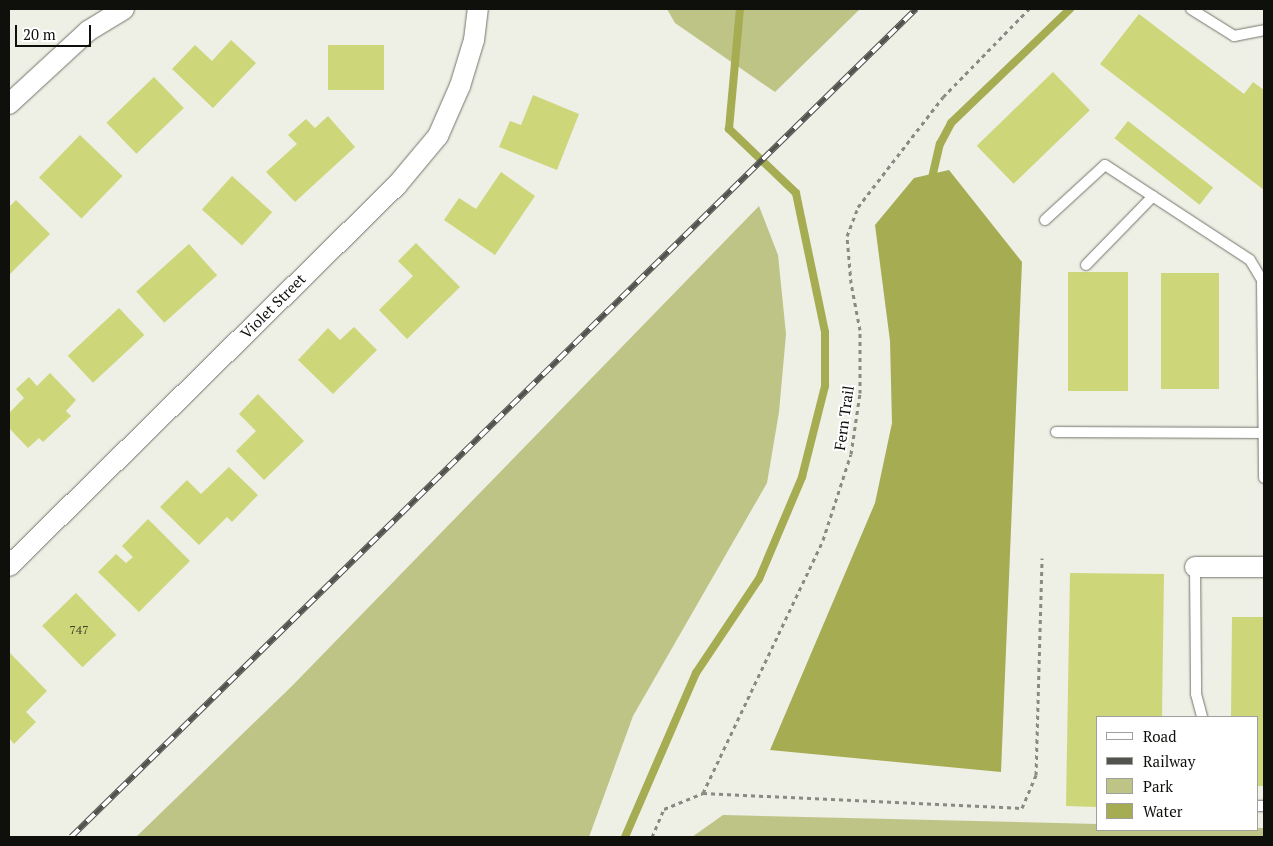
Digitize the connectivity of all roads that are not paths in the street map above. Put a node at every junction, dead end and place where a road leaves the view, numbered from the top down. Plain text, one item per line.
1 (124, 9) edge
2 (478, 9) edge
3 (1191, 9) edge
4 (1264, 30) edge
5 (9, 104) edge
6 (1153, 196) junction
7 (1045, 220) dead end
8 (1086, 265) dead end
9 (1056, 432) dead end
10 (1264, 434) edge
11 (1264, 478) edge
12 (9, 566) edge
13 (1195, 566) joint
14 (1264, 567) edge
15 (1202, 716) edge

1 - 5 street
2 - 12 street, Violet Street
3 - 4 lane
6 - 7 lane
6 - 8 lane
6 - 10 lane
9 - 10 lane
10 - 11 lane
13 - 14 street
13 - 15 lane

